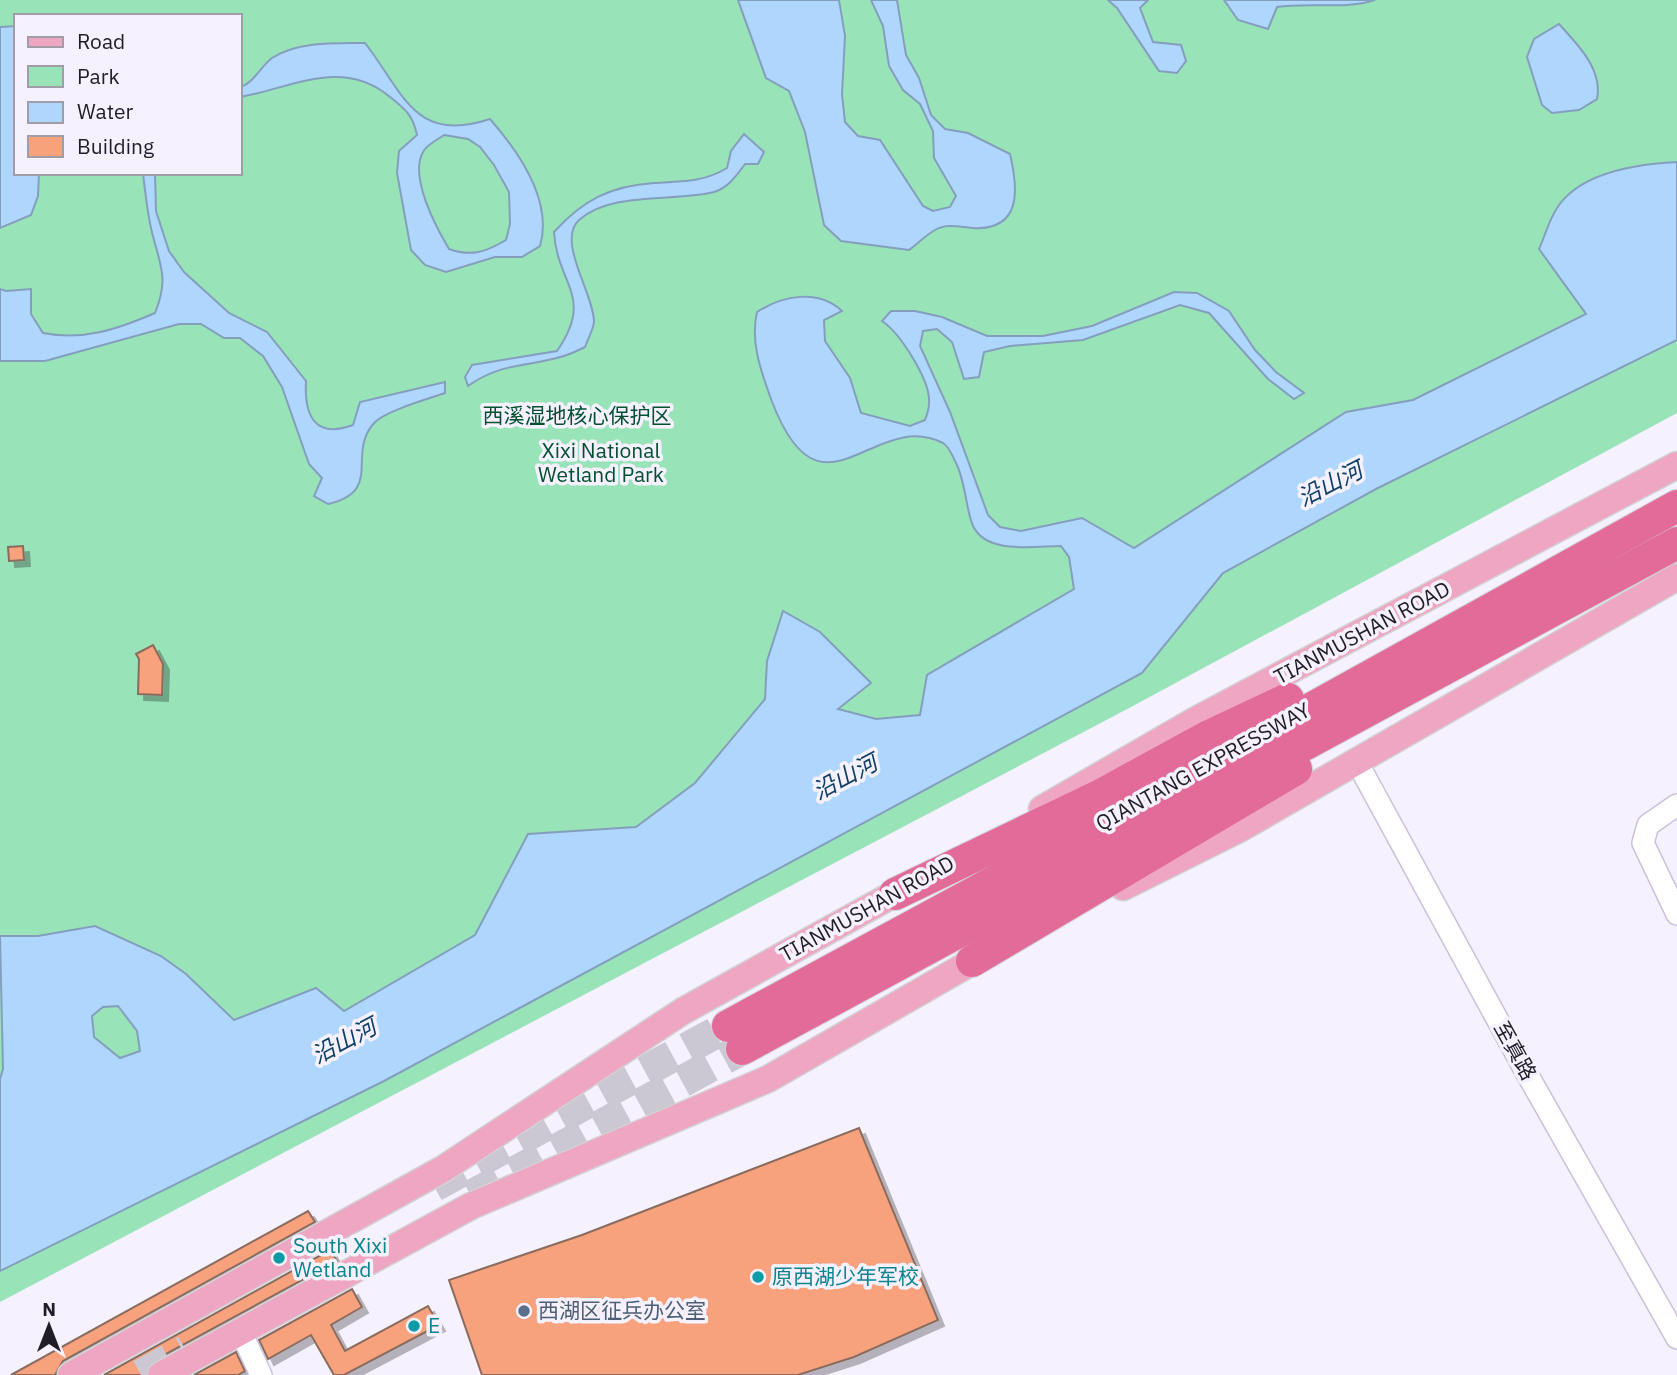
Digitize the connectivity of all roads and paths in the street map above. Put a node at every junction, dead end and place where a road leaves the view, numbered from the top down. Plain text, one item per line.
1 (1677, 466) edge
2 (1677, 506) edge
3 (1677, 543) edge
4 (1677, 577) edge
5 (1508, 597) junction
6 (1528, 623) junction
7 (1357, 762) junction
8 (1677, 805) edge
9 (895, 894) junction
10 (1677, 914) edge
11 (972, 961) junction
12 (241, 1332) junction
13 (1677, 1338) edge
14 (71, 1375) edge
15 (161, 1375) edge
16 (261, 1375) edge

1 - 9 main road, TIANMUSHAN ROAD
2 - 5 highway, QIANTANG EXPRESSWAY
3 - 6 highway, QIANTANG EXPRESSWAY
4 - 7 main road
5 - 6 highway, QIANTANG EXPRESSWAY
5 - 9 highway
6 - 11 highway
7 - 11 main road
7 - 13 street, 至真路
8 - 10 street
9 - 14 main road, TIANMUSHAN ROAD
11 - 12 main road
12 - 15 main road
12 - 16 street

